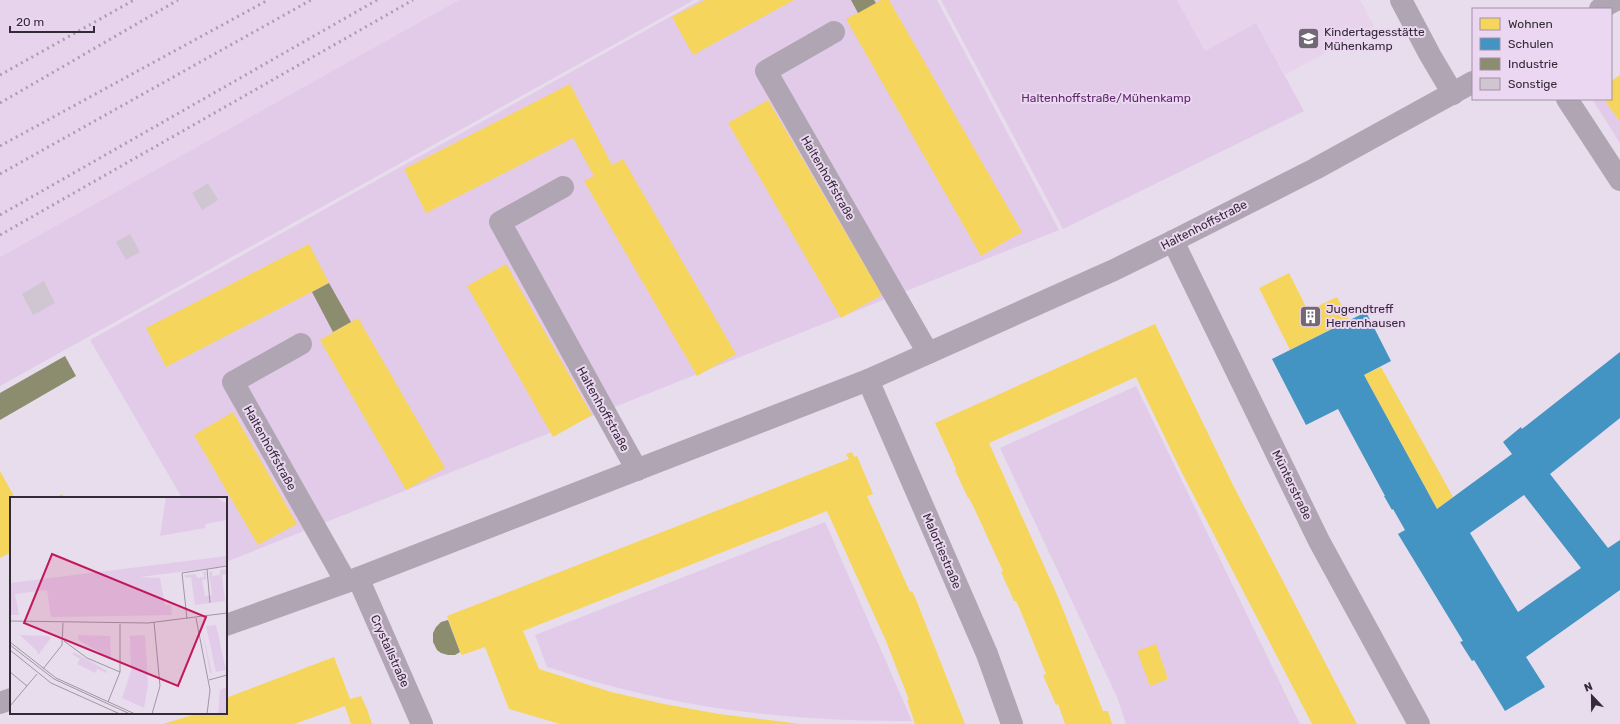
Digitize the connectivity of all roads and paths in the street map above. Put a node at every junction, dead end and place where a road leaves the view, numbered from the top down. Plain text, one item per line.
1 (1401, 0) edge
2 (1616, 0) edge
3 (1602, 8) edge
4 (834, 32) dead end
5 (1472, 83) edge
6 (1453, 94) junction
7 (1567, 100) edge
8 (1620, 180) edge
9 (563, 187) dead end
10 (1173, 241) junction
11 (301, 344) dead end
12 (928, 353) junction
13 (868, 380) junction
14 (637, 470) junction
15 (352, 580) junction
16 (227, 625) edge
17 (10, 699) edge
18 (0, 703) edge
19 (422, 724) edge
20 (1012, 724) edge
21 (1419, 724) edge

1 - 6 street
2 - 3 street
4 - 12 street, Haltenhoffstraße
5 - 6 street, Haltenhoffstraße
6 - 10 street, Haltenhoffstraße
7 - 8 street
9 - 14 street, Haltenhoffstraße
10 - 12 street, Haltenhoffstraße
10 - 21 street, Münterstraße
11 - 15 street, Haltenhoffstraße
12 - 13 street, Haltenhoffstraße
13 - 14 street, Haltenhoffstraße
13 - 20 street, Malortiestraße
14 - 15 street, Haltenhoffstraße
15 - 16 street, Haltenhoffstraße
15 - 19 street, Crystallstraße
17 - 18 street

